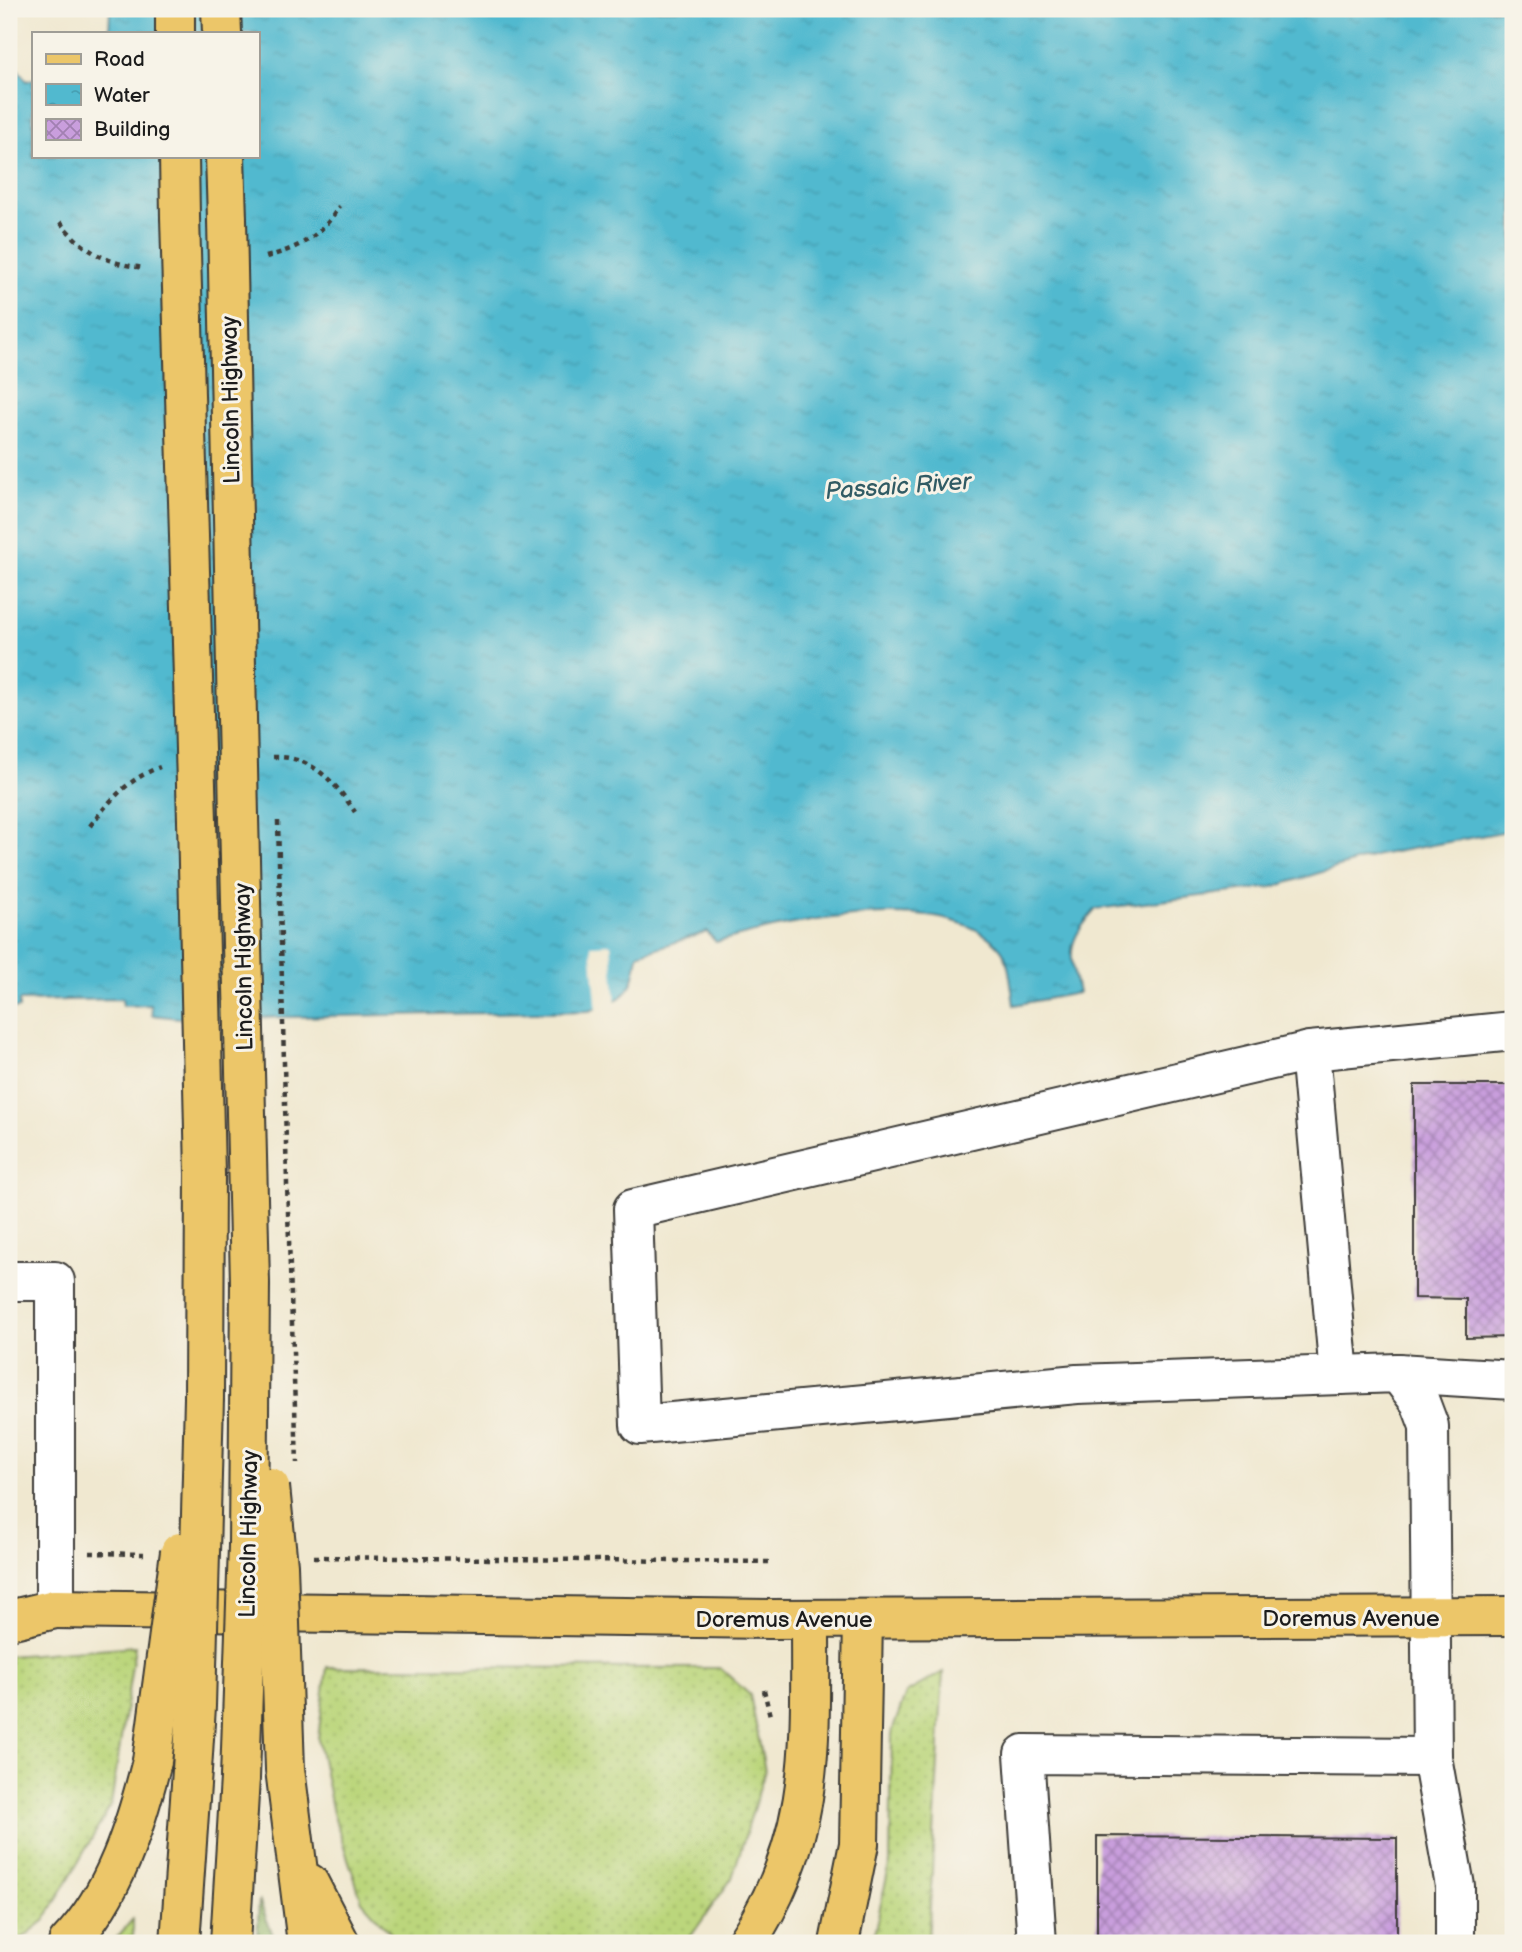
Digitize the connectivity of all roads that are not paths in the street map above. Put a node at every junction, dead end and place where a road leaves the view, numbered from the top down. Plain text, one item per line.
1 (175, 9) edge
2 (221, 9) edge
3 (175, 32) edge
4 (222, 32) edge
5 (178, 158) edge
6 (225, 158) edge
7 (1513, 1031) edge
8 (1310, 1051) junction
9 (9, 1281) edge
10 (250, 1283) junction
11 (1398, 1373) junction
12 (1339, 1375) junction
13 (1513, 1380) edge
14 (204, 1398) junction
15 (9, 1598) edge
16 (55, 1609) junction
17 (1513, 1616) edge
18 (1431, 1618) junction
19 (810, 1619) junction
20 (863, 1619) junction
21 (9, 1620) edge
22 (1432, 1757) junction
23 (293, 1847) junction
24 (850, 1893) junction
25 (1036, 1942) edge
26 (68, 1943) edge
27 (180, 1943) edge
28 (230, 1943) edge
29 (307, 1943) edge
30 (340, 1943) edge
31 (746, 1943) edge
32 (821, 1943) edge
33 (839, 1943) edge
34 (1455, 1943) edge

1 - 3 main road
2 - 4 main road
5 - 14 main road, Lincoln Highway, bridge
6 - 10 main road, Lincoln Highway, bridge
7 - 8 lane
8 - 12 lane
8 - 12 lane
9 - 16 lane
10 - 23 main road, bridge
10 - 28 main road, Lincoln Highway, bridge
11 - 12 lane
11 - 13 lane
11 - 18 lane
14 - 26 main road, bridge
14 - 27 main road, Lincoln Highway, bridge
15 - 16 main road
16 - 19 main road, Doremus Avenue
16 - 21 main road
17 - 18 main road, Doremus Avenue
18 - 20 main road, Doremus Avenue
18 - 22 lane
19 - 20 main road, Doremus Avenue
19 - 31 main road
20 - 24 main road
22 - 25 lane
22 - 34 lane
23 - 29 main road
23 - 30 main road
24 - 32 main road
24 - 33 main road

